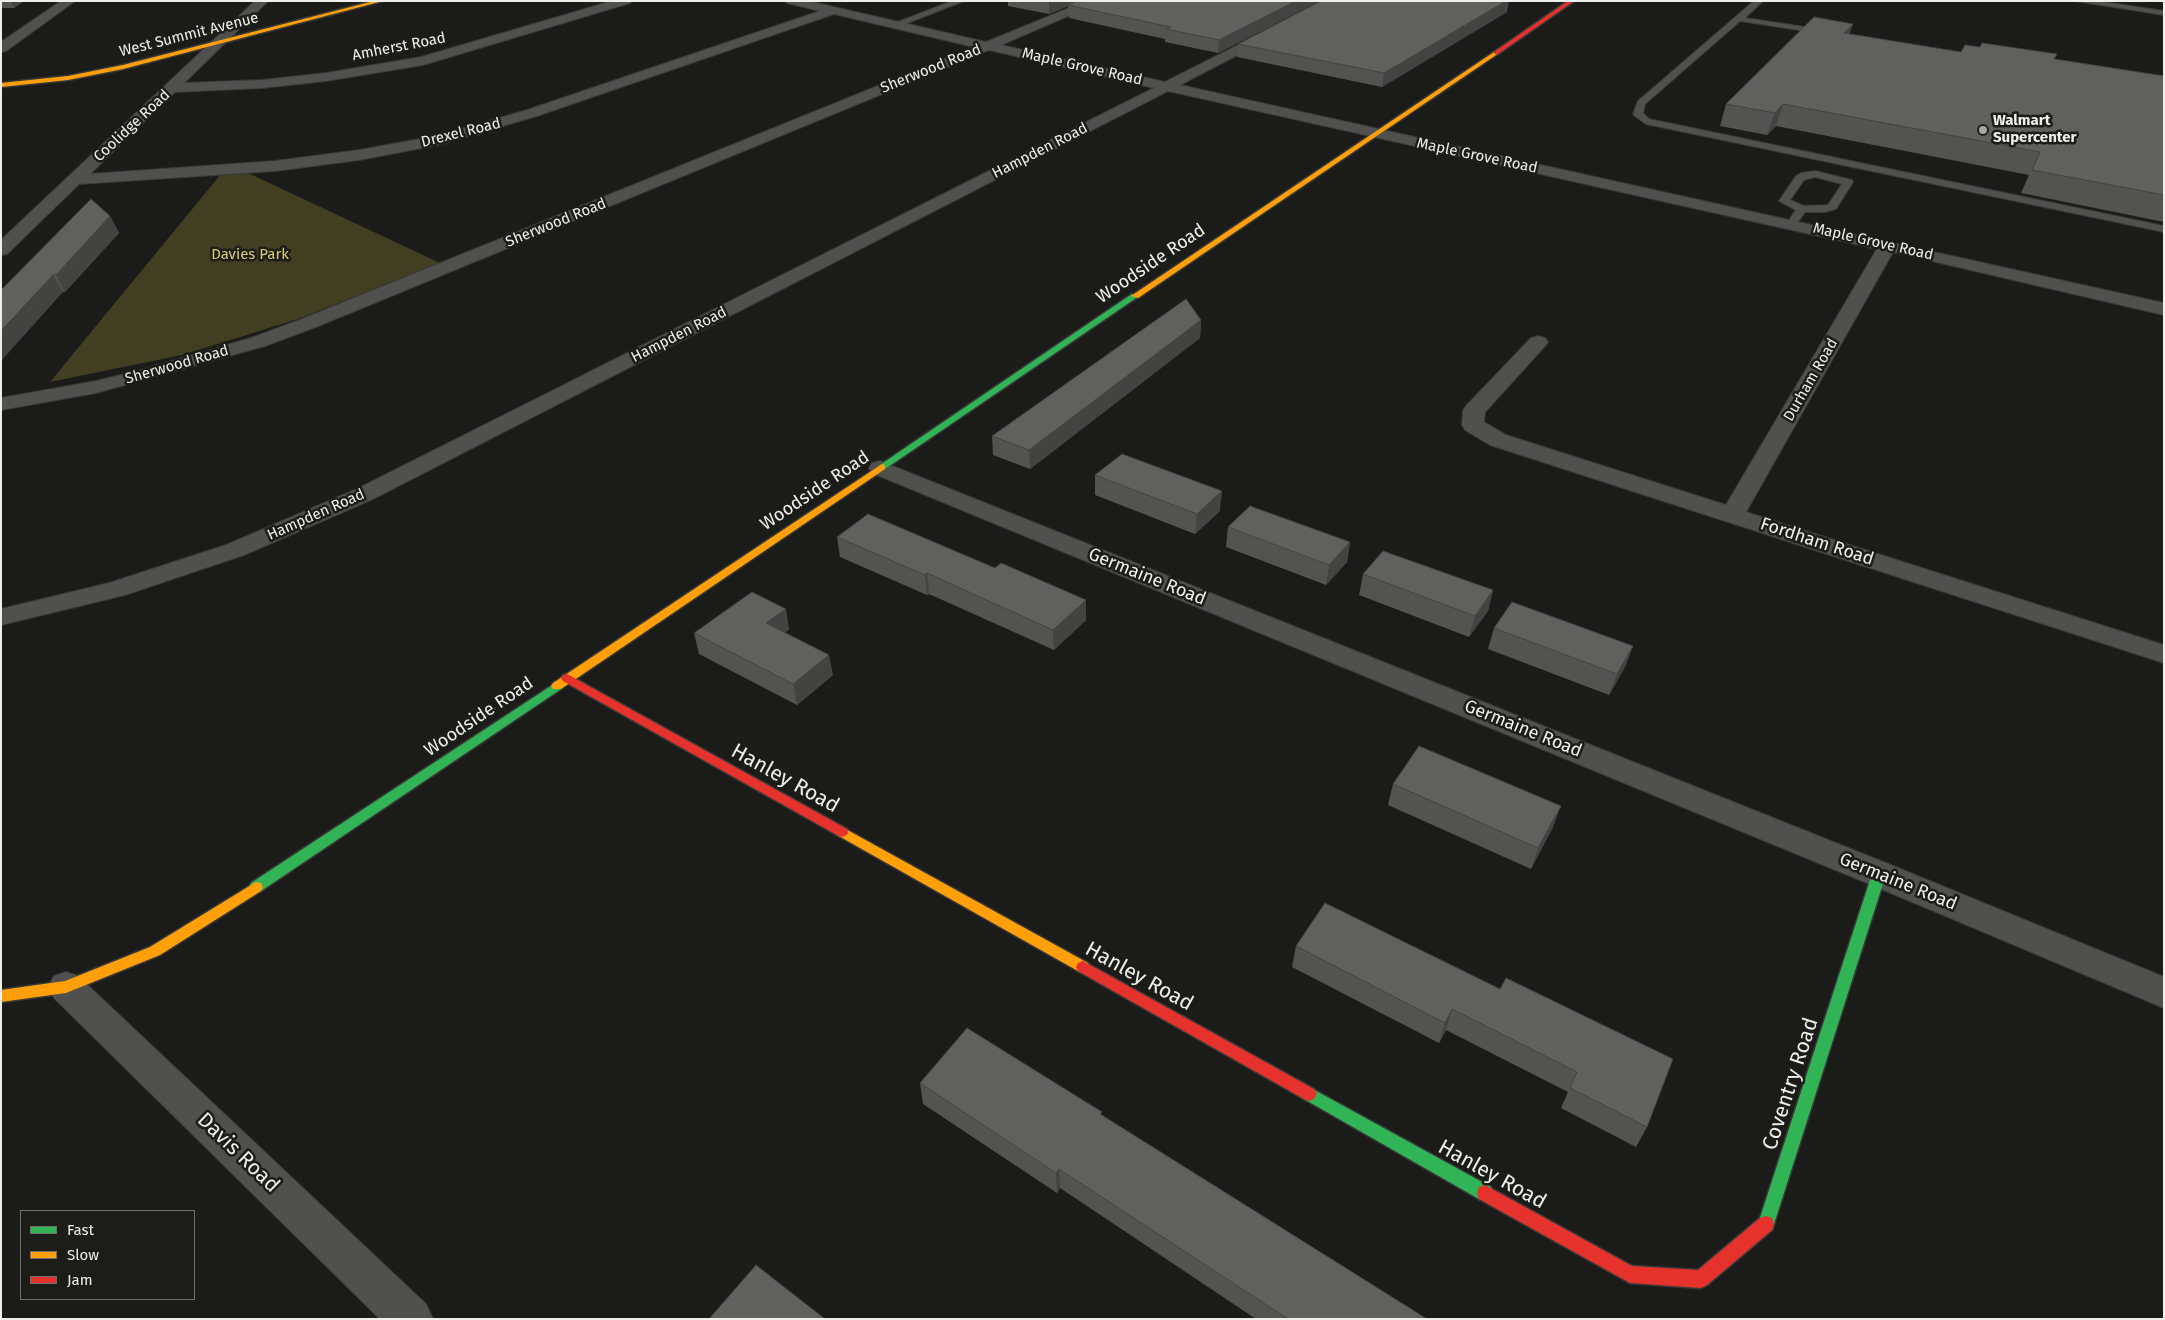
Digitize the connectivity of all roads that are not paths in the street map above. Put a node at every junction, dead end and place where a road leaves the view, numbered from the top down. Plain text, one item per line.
1 (68, 1) edge
2 (262, 1) edge
3 (381, 1) edge
4 (626, 1) edge
5 (791, 1) edge
6 (960, 1) edge
7 (1097, 1) edge
8 (1335, 1) edge
9 (1572, 1) edge
10 (1759, 1) edge
11 (2079, 1) edge
12 (2142, 1) edge
13 (2139, 10) junction
14 (832, 11) junction
15 (2164, 13) edge
16 (1739, 19) junction
17 (894, 25) junction
18 (1834, 34) edge
19 (219, 43) junction
20 (988, 46) junction
21 (1, 48) edge
22 (1, 85) edge
23 (1167, 86) junction
24 (172, 88) junction
25 (1375, 134) junction
26 (74, 180) junction
27 (1802, 209) junction
28 (1791, 224) junction
29 (2164, 229) edge
30 (1888, 246) junction
31 (1, 250) edge
32 (2164, 309) edge
33 (1538, 342) dead end
34 (1, 404) edge
35 (880, 468) junction
36 (1733, 514) junction
37 (1, 617) edge
38 (2164, 654) edge
39 (567, 678) junction
40 (1878, 874) junction
41 (66, 987) junction
42 (2164, 993) edge
43 (1, 996) edge
44 (1701, 1279) joint
45 (410, 1319) edge

1 - 21 street
2 - 19 street, Coolidge Road
3 - 19 street, West Summit Avenue
4 - 24 street, Amherst Road
5 - 14 street, Maple Grove Road
6 - 17 lane
7 - 20 street, Sherwood Road
8 - 23 street, Hampden Road
9 - 25 street, Woodside Road
10 - 16 lane
11 - 13 lane
12 - 13 lane
13 - 15 lane
14 - 17 street, Maple Grove Road
14 - 26 street, Drexel Road
16 - 18 lane
16 - 29 lane
17 - 20 street, Maple Grove Road
19 - 22 street, West Summit Avenue
19 - 24 street, Coolidge Road
20 - 23 street, Maple Grove Road
20 - 34 street, Sherwood Road
23 - 25 street, Maple Grove Road
23 - 37 street, Hampden Road
24 - 26 street, Coolidge Road
25 - 28 street, Maple Grove Road
25 - 35 street, Woodside Road
26 - 31 street, Coolidge Road
27 - 27 lane
27 - 28 lane
28 - 30 street, Maple Grove Road
30 - 32 street, Maple Grove Road
30 - 36 street, Durham Road
33 - 36 street, Fordham Road
35 - 39 street, Woodside Road
35 - 40 street, Germaine Road
36 - 38 street, Fordham Road
39 - 41 street, Woodside Road
39 - 44 street, Hanley Road
40 - 42 street, Germaine Road
40 - 44 street, Coventry Road
41 - 43 street, Woodside Road
41 - 45 street, Davis Road

